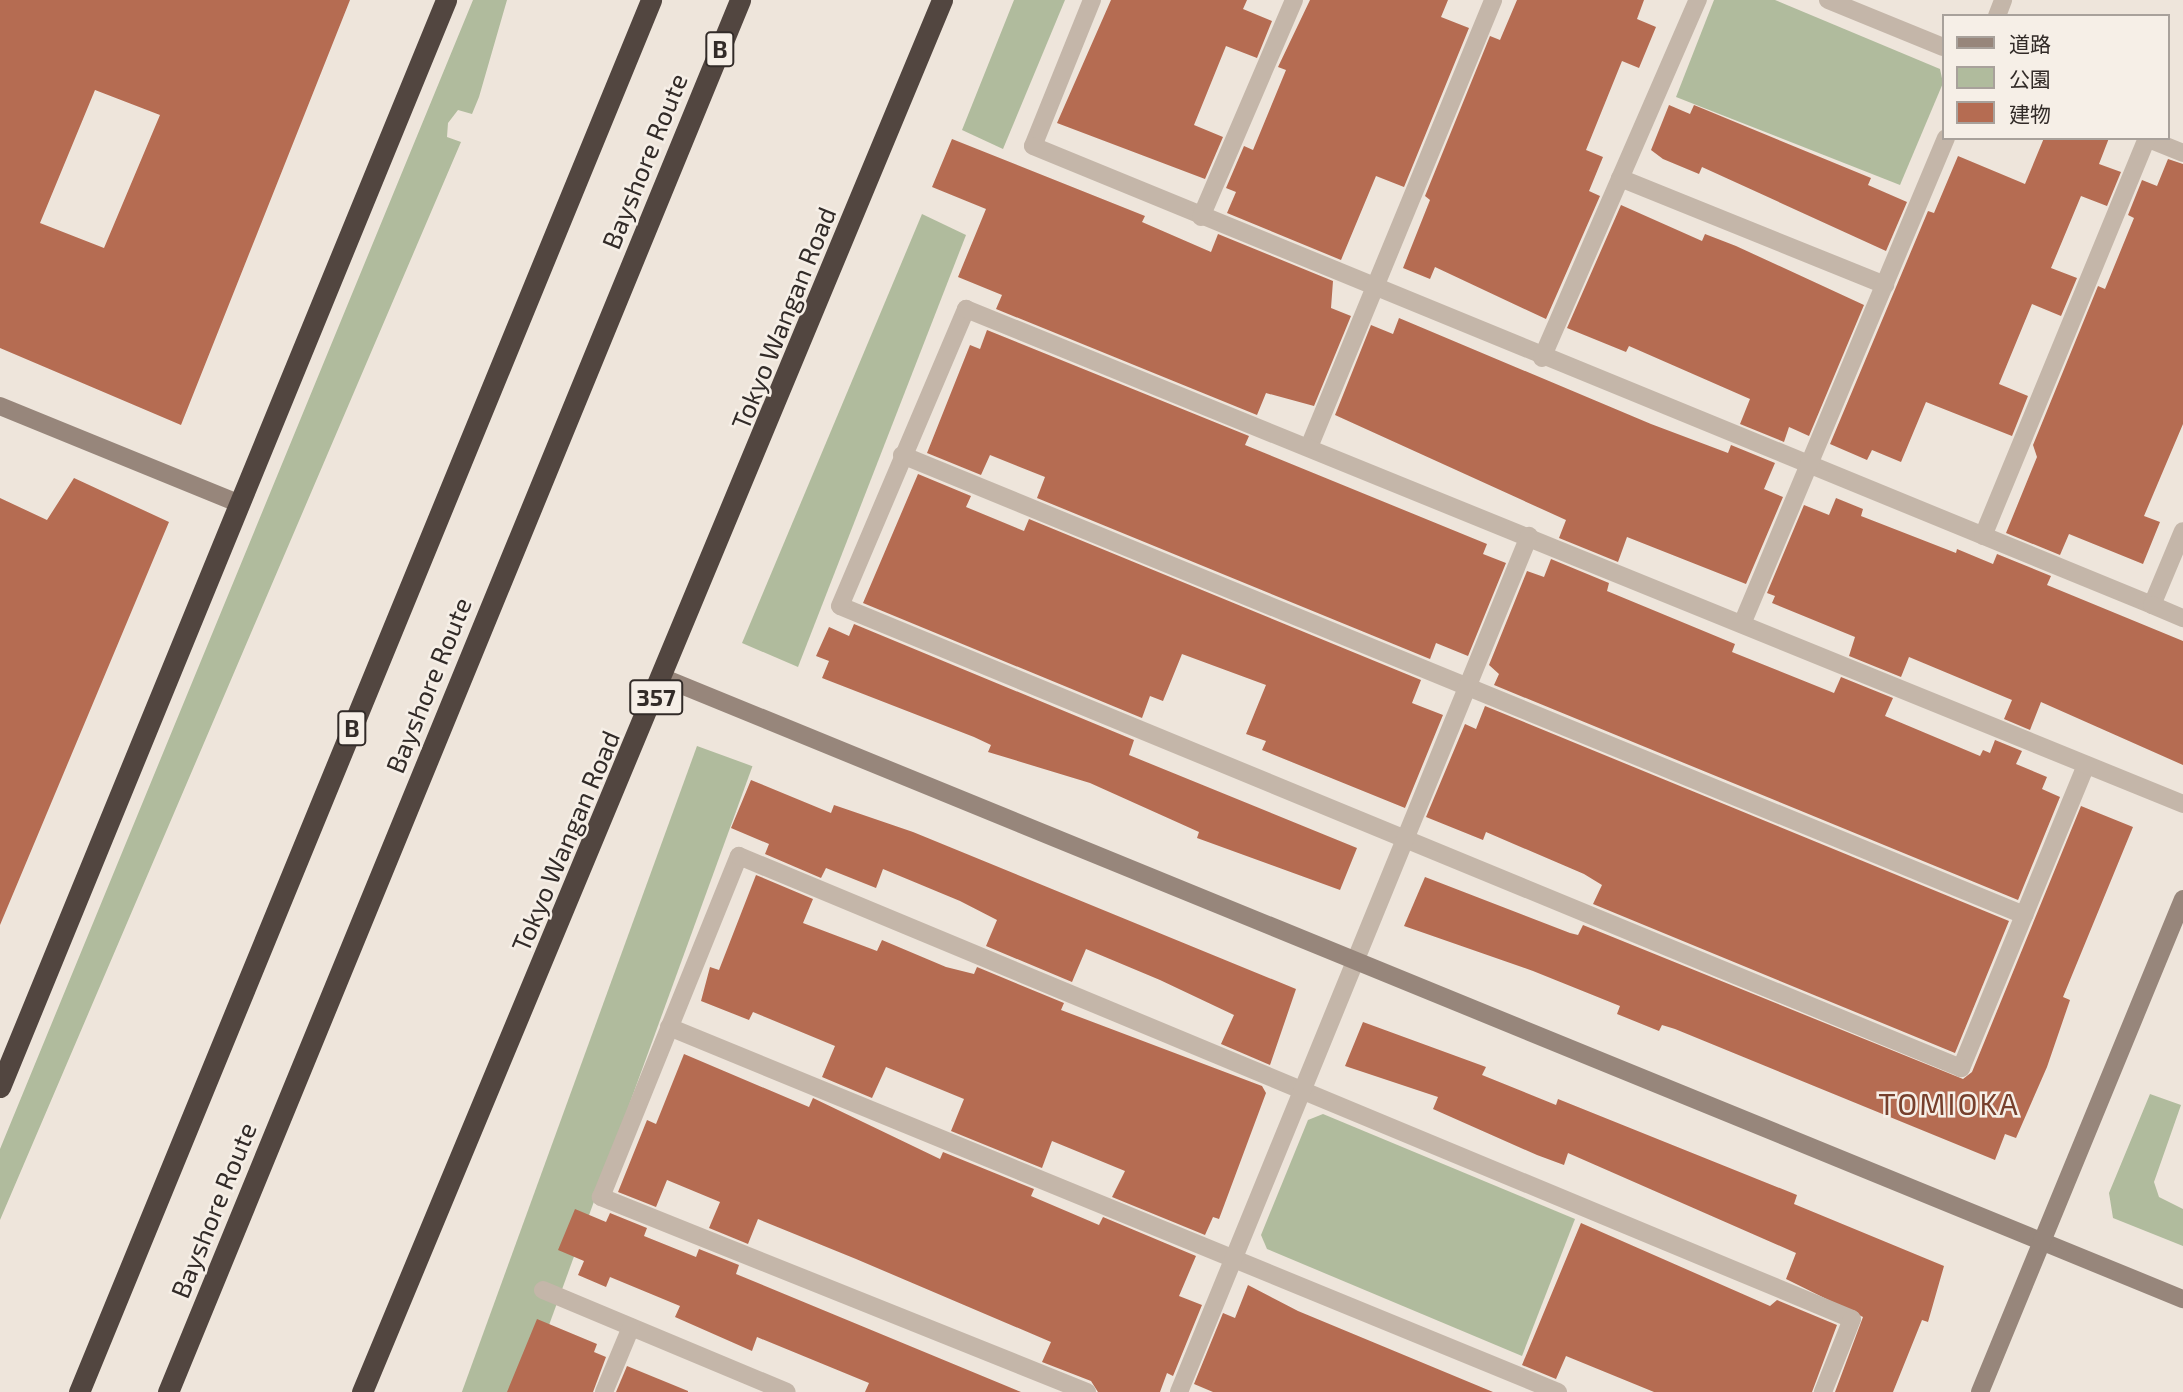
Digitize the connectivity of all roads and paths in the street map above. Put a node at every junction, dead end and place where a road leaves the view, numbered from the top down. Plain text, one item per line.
1 (446, 0) edge
2 (651, 0) edge
3 (740, 0) edge
4 (942, 0) edge
5 (1092, 0) edge
6 (1294, 0) edge
7 (1493, 0) edge
8 (1698, 0) edge
9 (1828, 0) edge
10 (1941, 46) edge
11 (1945, 140) edge
12 (2146, 140) edge
13 (2152, 140) edge
14 (2183, 153) edge
15 (1620, 178) junction
16 (1201, 217) junction
17 (1885, 285) junction
18 (1374, 289) junction
19 (1542, 358) junction
20 (0, 407) edge
21 (1309, 447) junction
22 (902, 455) junction
23 (1809, 463) junction
24 (240, 504) junction
25 (2183, 531) edge
26 (1529, 536) junction
27 (1983, 536) junction
28 (2152, 605) junction
29 (2183, 618) edge
30 (1742, 624) junction
31 (664, 678) junction
32 (1466, 688) junction
33 (2086, 765) junction
34 (2183, 804) edge
35 (1405, 839) junction
36 (2183, 899) edge
37 (2024, 915) junction
38 (1355, 962) junction
39 (669, 1027) junction
40 (0, 1087) edge
41 (1306, 1089) junction
42 (2042, 1242) junction
43 (1235, 1256) junction
44 (543, 1290) dead end
45 (2183, 1300) edge
46 (631, 1327) junction
47 (79, 1392) edge
48 (168, 1392) edge
49 (362, 1392) edge
50 (604, 1392) edge
51 (787, 1392) edge
52 (1087, 1392) edge
53 (1179, 1392) edge
54 (1558, 1392) edge
55 (1823, 1392) edge
56 (1980, 1392) edge

1 - 24 highway
2 - 47 highway, Bayshore Route / B
3 - 48 highway, Bayshore Route / B
4 - 31 highway, Tokyo Wangan Road / 357
5 - 16 street
6 - 16 street
7 - 18 street
8 - 15 street
9 - 10 street
11 - 17 street
12 - 27 street
13 - 14 street
15 - 17 street
15 - 19 street
16 - 18 street
17 - 23 street
18 - 19 street
18 - 21 street
19 - 23 street
20 - 24 street
21 - 22 street
21 - 26 street
22 - 32 street
22 - 35 street
23 - 27 street
23 - 30 street
24 - 40 highway
25 - 28 street
26 - 30 street
26 - 32 street
27 - 28 street
28 - 29 street
30 - 33 street
31 - 38 street
31 - 49 highway, Tokyo Wangan Road / 357
32 - 35 street
32 - 37 street
33 - 34 street
33 - 37 street
35 - 37 street
35 - 38 street
36 - 42 street
38 - 41 street
38 - 42 street
39 - 41 street
39 - 43 street
39 - 52 street
41 - 43 street
41 - 55 street
42 - 45 street
42 - 56 street
43 - 53 street
43 - 54 street
44 - 46 street
46 - 50 street
46 - 51 street

